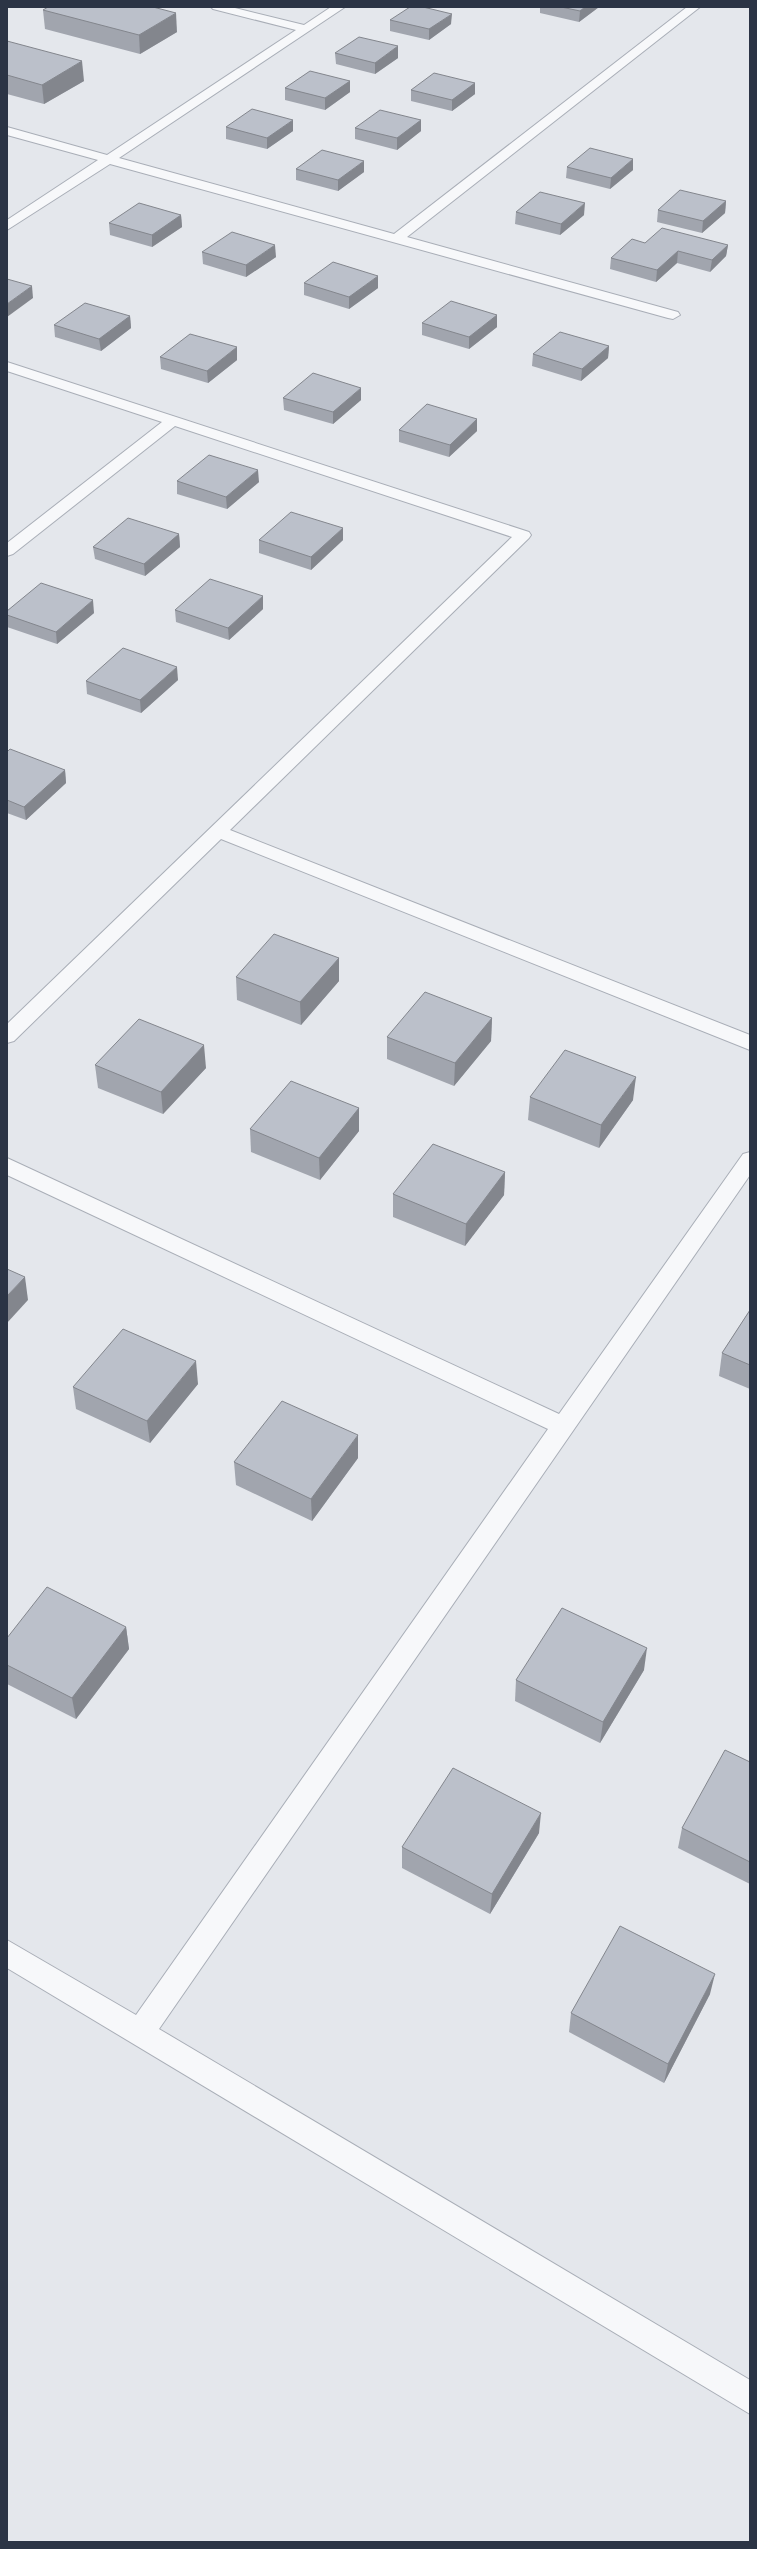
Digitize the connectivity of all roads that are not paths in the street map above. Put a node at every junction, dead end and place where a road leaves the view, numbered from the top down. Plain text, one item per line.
1 (217, 7) edge
2 (339, 7) edge
3 (694, 7) edge
4 (305, 29) junction
5 (7, 131) edge
6 (109, 159) junction
7 (7, 226) edge
8 (396, 239) junction
9 (673, 315) dead end
10 (7, 366) edge
11 (174, 420) junction
12 (7, 551) edge
13 (218, 831) junction
14 (7, 1036) edge
15 (750, 1043) edge
16 (750, 1159) edge
17 (7, 1166) edge
18 (563, 1426) junction
19 (7, 1952) edge
20 (140, 2032) junction
21 (750, 2398) edge

1 - 4 street
2 - 4 street
3 - 8 street
4 - 6 street
5 - 6 street
6 - 7 street
6 - 8 street
8 - 9 street
10 - 11 street
11 - 12 street
11 - 13 street
13 - 14 street
13 - 15 street
16 - 18 street
17 - 18 street
18 - 20 street
19 - 20 street
20 - 21 street

